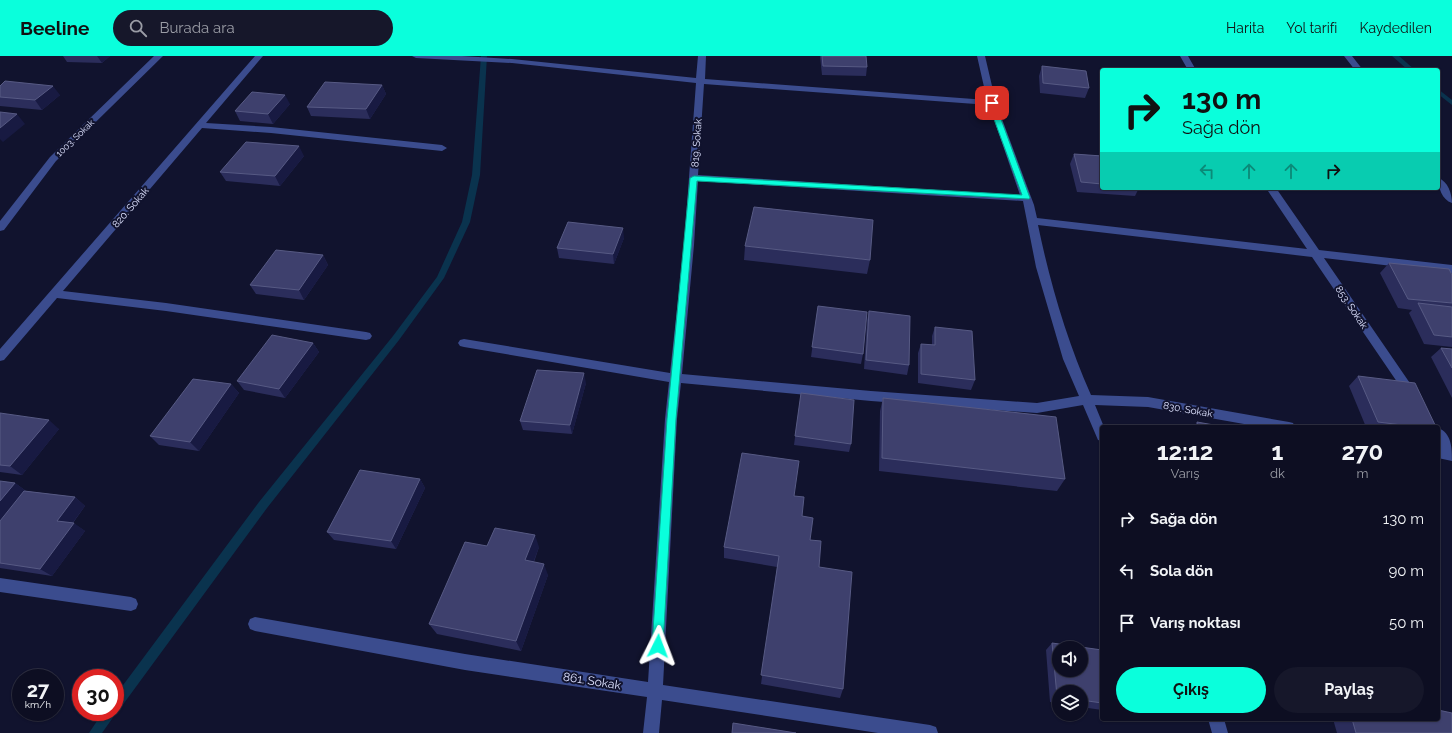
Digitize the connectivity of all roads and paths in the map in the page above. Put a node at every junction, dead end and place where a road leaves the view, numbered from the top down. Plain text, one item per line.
1 (159, 56) edge
2 (259, 56) edge
3 (416, 56) edge
4 (702, 56) edge
5 (981, 56) edge
6 (1184, 56) edge
7 (1348, 56) edge
8 (1191, 68) edge
9 (1357, 68) edge
10 (701, 81) junction
11 (992, 103) junction
12 (200, 125) junction
13 (442, 148) dead end
14 (694, 178) junction
15 (1440, 183) edge
16 (1272, 190) edge
17 (1026, 198) junction
18 (1452, 200) edge
19 (1032, 221) junction
20 (0, 228) edge
21 (1314, 252) junction
22 (1452, 269) edge
23 (54, 294) junction
24 (366, 336) dead end
25 (464, 343) dead end
26 (0, 357) edge
27 (675, 378) junction
28 (1086, 400) junction
29 (1416, 401) edge
30 (1278, 425) edge
31 (1100, 432) edge
32 (1440, 436) edge
33 (1440, 453) edge
34 (1452, 455) edge
35 (0, 585) edge
36 (131, 604) dead end
37 (255, 624) dead end
38 (655, 691) junction
39 (1217, 721) edge
40 (650, 733) edge
41 (930, 733) edge
42 (1220, 733) edge

1 - 20 street, 1003. Sokak
2 - 12 street, 820. Sokak
3 - 10 street
4 - 10 street, 819. Sokak
5 - 11 street
6 - 8 street
7 - 9 street
10 - 11 street
10 - 14 street, 819. Sokak
11 - 17 street
12 - 13 street
12 - 23 street, 820. Sokak
14 - 17 street
14 - 27 street, 819. Sokak
15 - 18 street
16 - 21 street, 853. Sokak
17 - 19 street
19 - 21 street
19 - 28 street
21 - 22 street
21 - 29 street, 853. Sokak
23 - 24 street
23 - 26 street, 820. Sokak
25 - 27 street, 830. Sokak
27 - 28 street, 830. Sokak
27 - 38 street, 819. Sokak
28 - 30 street, 830. Sokak
28 - 31 street
32 - 34 street
33 - 34 street
35 - 36 street
37 - 38 street, 861. Sokak
38 - 40 street, 819. Sokak
38 - 41 street, 861. Sokak
39 - 42 street

